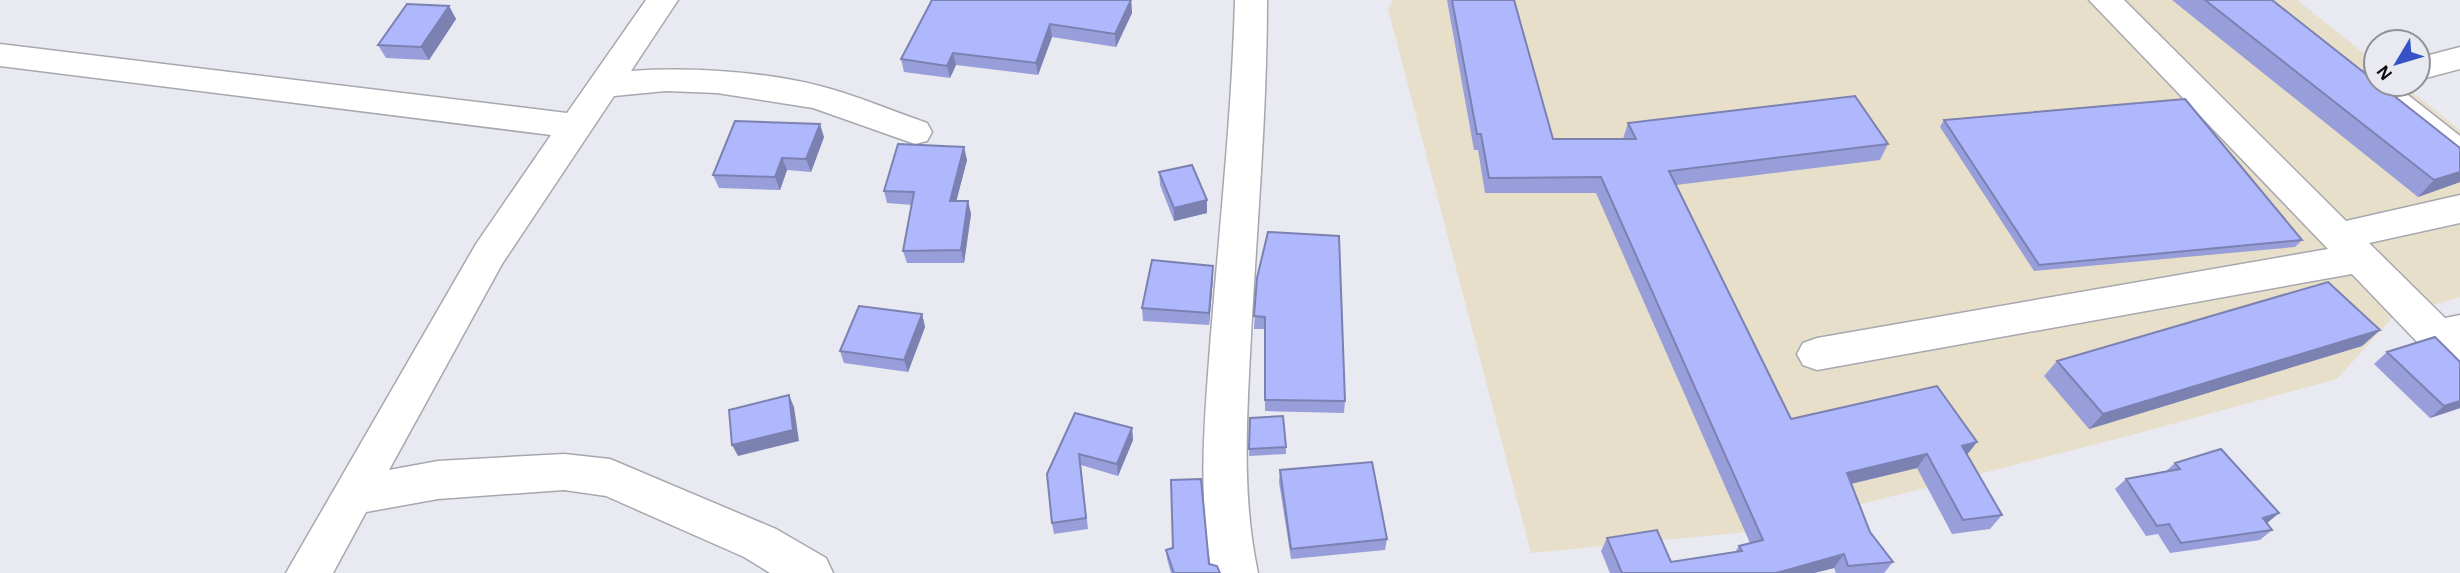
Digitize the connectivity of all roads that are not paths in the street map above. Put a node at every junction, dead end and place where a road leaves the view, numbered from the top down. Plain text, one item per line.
1 (662, 0) edge
2 (1251, 0) edge
3 (2105, 0) edge
4 (0, 55) edge
5 (2460, 58) edge
6 (2432, 65) edge
7 (604, 85) junction
8 (2392, 98) edge
9 (575, 126) junction
10 (915, 132) dead end
11 (2460, 155) edge
12 (2460, 209) edge
13 (2351, 247) junction
14 (2452, 342) edge
15 (1817, 354) dead end
16 (353, 496) junction
17 (309, 573) edge
18 (810, 573) edge
19 (1235, 573) edge

1 - 7 street
2 - 19 street
3 - 13 street
4 - 9 street
5 - 6 street
7 - 9 street
7 - 10 street
8 - 11 street
9 - 16 street
12 - 13 street
13 - 14 street
13 - 15 street
16 - 17 street
16 - 18 street

